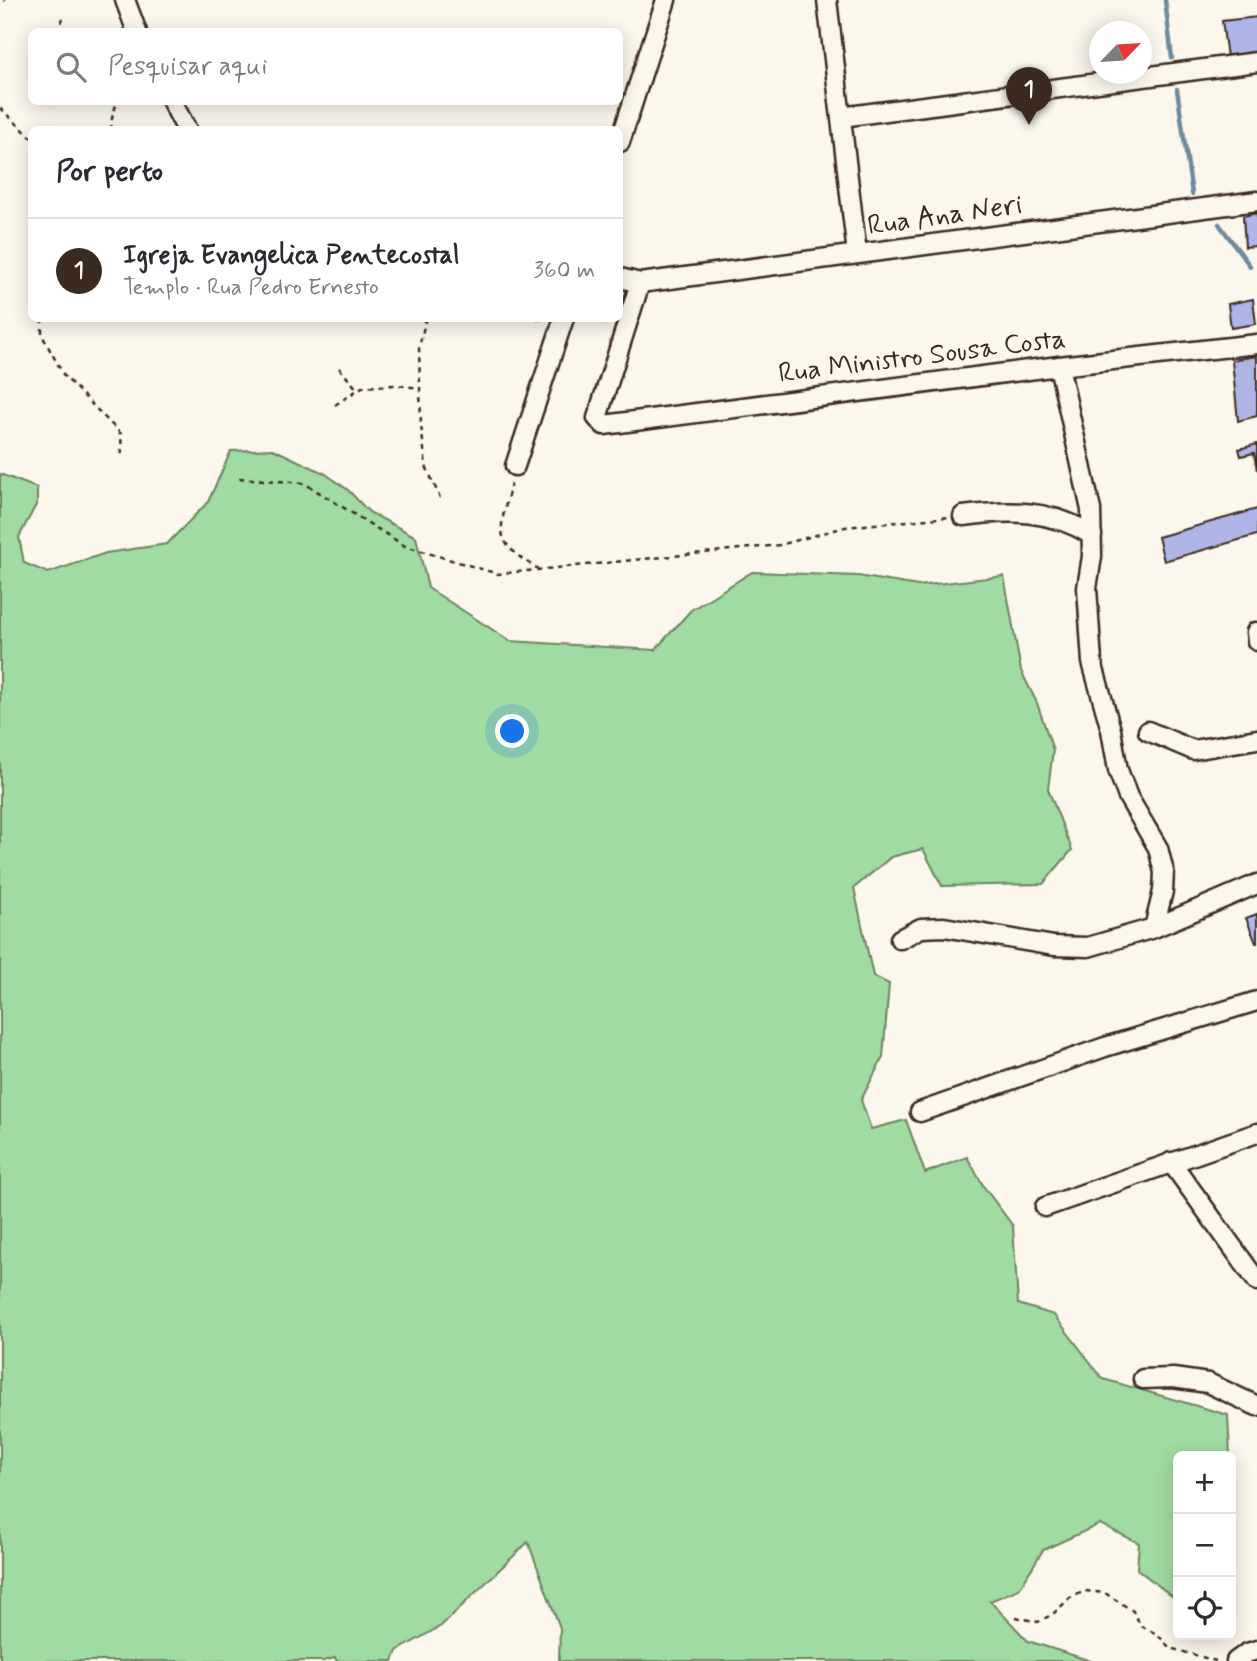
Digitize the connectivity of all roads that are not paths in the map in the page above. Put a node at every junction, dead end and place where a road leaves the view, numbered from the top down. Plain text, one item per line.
1 (125, 0) edge
2 (666, 0) edge
3 (827, 0) edge
4 (136, 28) edge
5 (1257, 62) edge
6 (174, 105) edge
7 (841, 117) junction
8 (185, 126) edge
9 (623, 133) edge
10 (1257, 201) edge
11 (857, 254) junction
12 (623, 279) edge
13 (640, 283) junction
14 (563, 322) edge
15 (1257, 344) edge
16 (1059, 366) junction
17 (515, 466) road end
18 (963, 516) road end
19 (1092, 535) junction
20 (1149, 731) dead end
21 (1257, 739) edge
22 (1257, 884) edge
23 (1154, 928) junction
24 (900, 939) dead end
25 (1257, 1001) edge
26 (920, 1112) dead end
27 (1257, 1133) edge
28 (1171, 1161) junction
29 (1045, 1207) dead end
30 (1257, 1281) edge
31 (1143, 1379) dead end
32 (1257, 1406) edge

1 - 4 street
2 - 9 street
3 - 7 street
5 - 7 street
6 - 8 street
7 - 11 street
10 - 11 street, Rua Ana Neri
11 - 13 street, Rua Ana Neri
12 - 13 street, Rua Ana Neri
13 - 16 street, Rua Ministro Sousa Costa
14 - 17 street
15 - 16 street, Rua Ministro Sousa Costa
16 - 19 street
18 - 19 street
19 - 23 street
20 - 21 street
22 - 23 street
23 - 24 street
25 - 26 street
27 - 28 street
28 - 29 street
28 - 30 street
31 - 32 street

